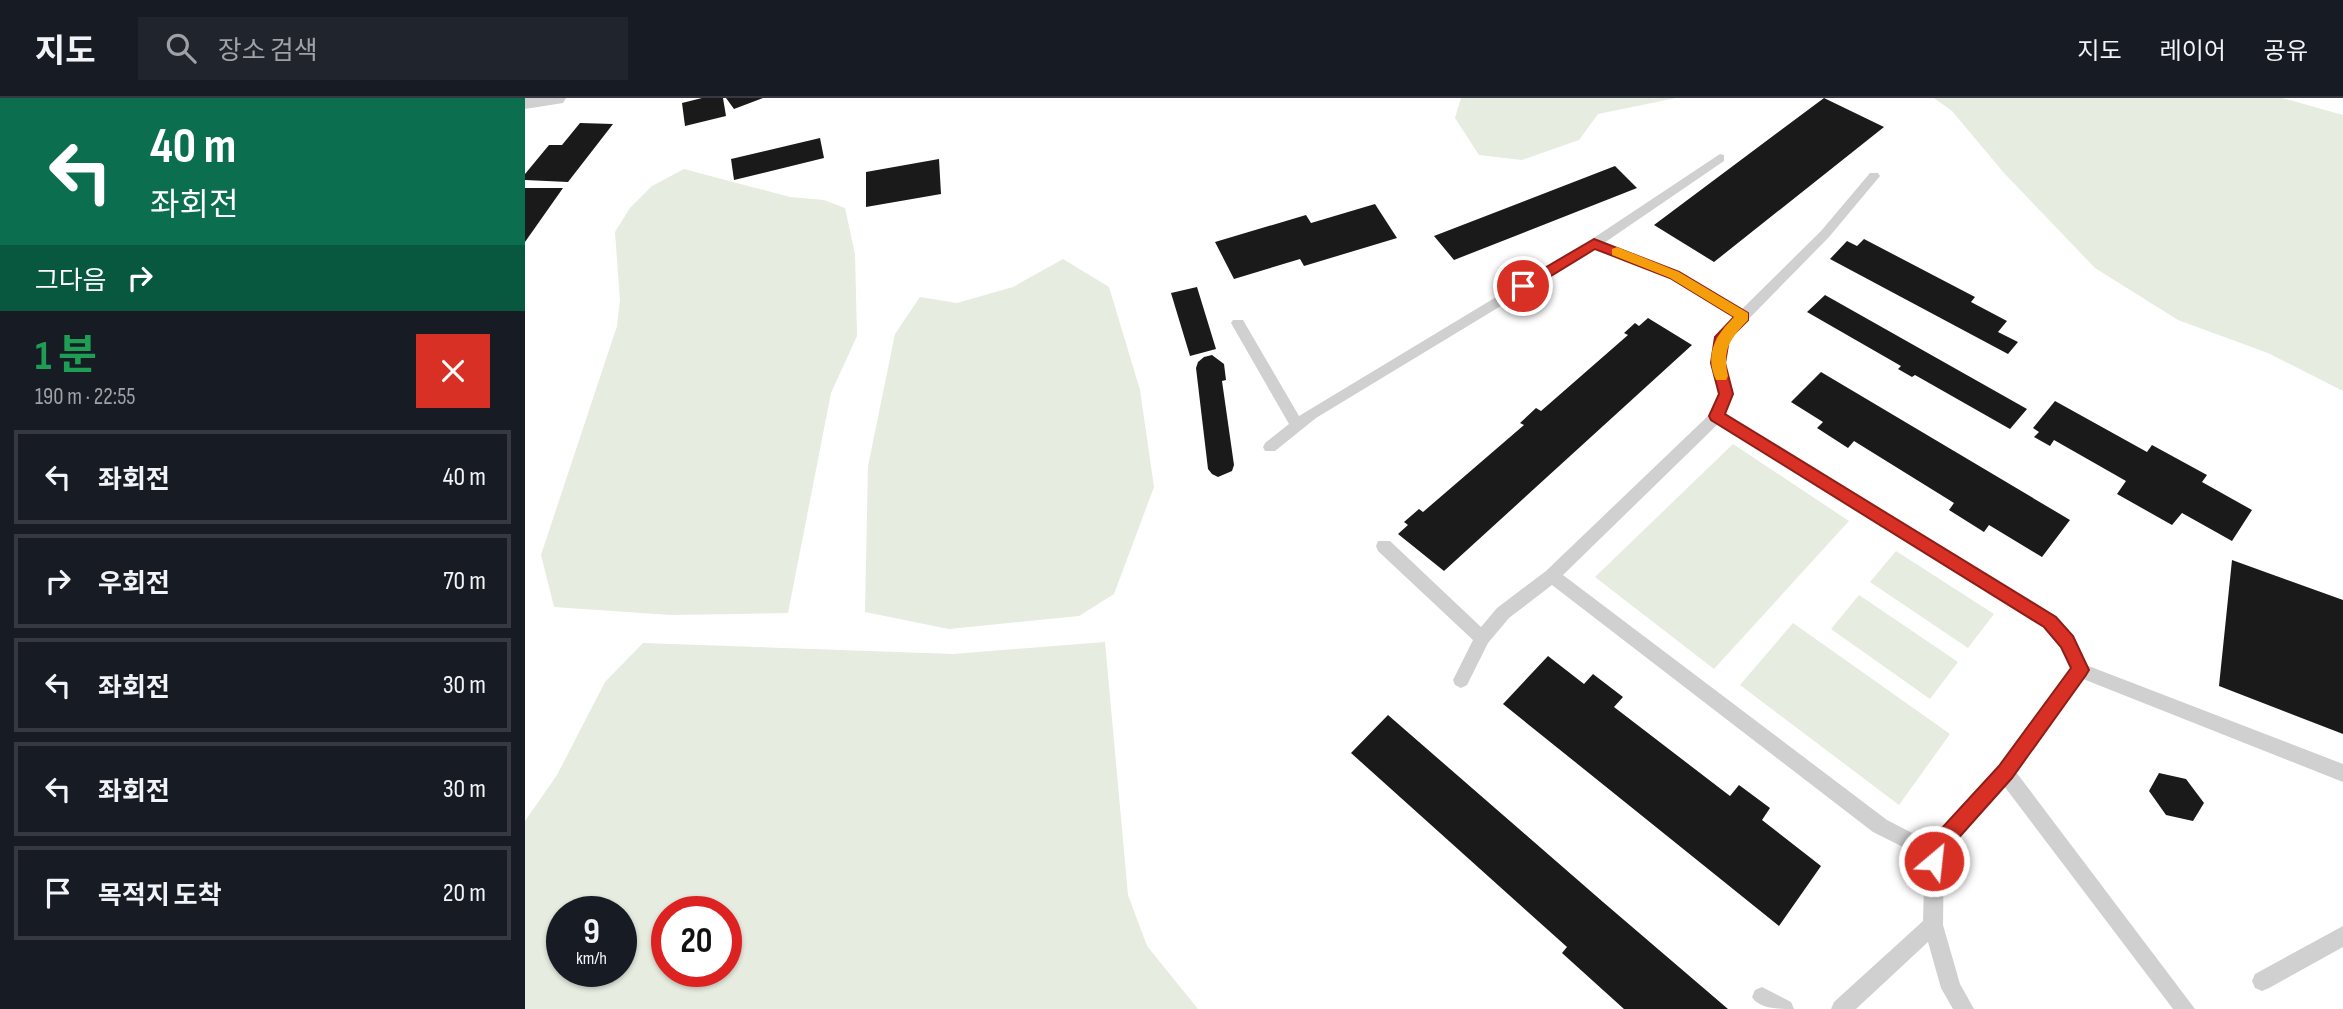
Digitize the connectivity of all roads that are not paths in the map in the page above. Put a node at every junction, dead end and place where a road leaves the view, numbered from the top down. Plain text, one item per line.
1 (555, 98) edge
2 (525, 102) edge
3 (1720, 158) dead end
4 (1874, 176) dead end
5 (1594, 244) junction
6 (1743, 316) junction
7 (1238, 323) dead end
8 (1717, 416) junction
9 (1297, 425) junction
10 (1270, 447) dead end
11 (1384, 546) dead end
12 (1552, 576) junction
13 (1482, 638) junction
14 (2080, 670) junction
15 (1461, 680) dead end
16 (2005, 772) junction
17 (2343, 773) edge
18 (1935, 839) junction
19 (1933, 925) junction
20 (2343, 936) edge
21 (2262, 981) dead end
22 (1762, 997) dead end
23 (1784, 1009) edge
24 (1841, 1009) edge
25 (1963, 1009) edge
26 (2185, 1009) edge

1 - 2 street
3 - 5 lane
4 - 6 lane
5 - 6 lane
5 - 9 lane
6 - 8 lane
7 - 9 lane
8 - 12 lane
8 - 14 lane
9 - 10 lane
11 - 13 lane
12 - 13 lane
12 - 18 lane
13 - 15 lane
14 - 16 lane
14 - 17 lane
16 - 18 lane
16 - 26 lane
18 - 19 lane
19 - 24 lane
19 - 25 lane
20 - 21 lane
22 - 23 lane

